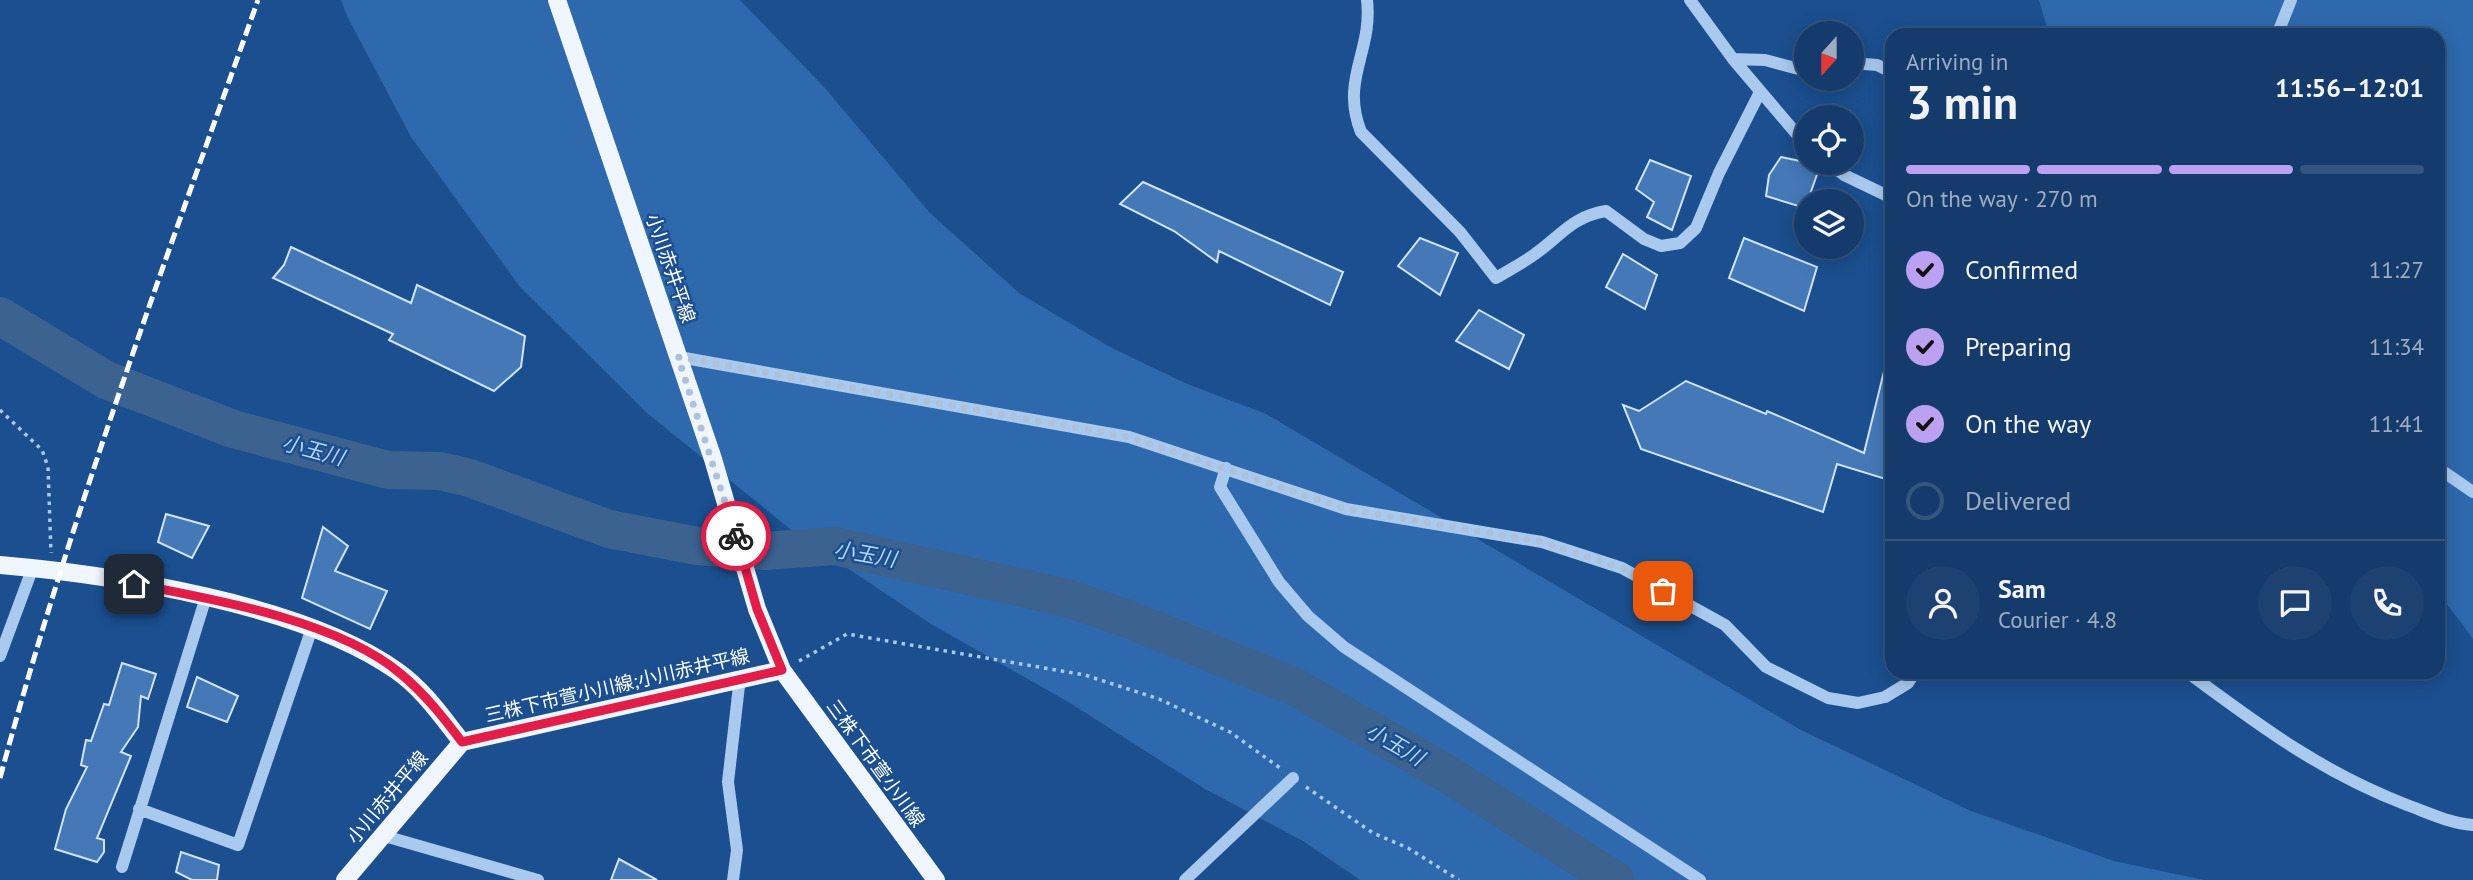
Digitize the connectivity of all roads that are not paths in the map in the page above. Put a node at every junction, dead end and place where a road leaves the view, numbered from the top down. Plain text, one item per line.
1 (557, 0) edge
2 (1367, 0) edge
3 (1690, 0) edge
4 (2291, 0) edge
5 (2280, 28) edge
6 (1733, 59) junction
7 (1864, 64) edge
8 (1794, 68) edge
9 (1885, 69) edge
10 (1759, 92) junction
11 (1794, 131) edge
12 (1846, 175) edge
13 (1885, 194) edge
14 (678, 357) junction
15 (1226, 467) junction
16 (2445, 473) edge
17 (2473, 492) edge
18 (0, 565) edge
19 (40, 568) junction
20 (206, 597) junction
21 (312, 628) junction
22 (0, 656) edge
23 (782, 670) junction
24 (740, 677) junction
25 (1910, 679) edge
26 (2197, 679) edge
27 (462, 742) junction
28 (1293, 778) road end
29 (139, 809) junction
30 (2473, 825) edge
31 (381, 835) junction
32 (122, 867) dead end
33 (345, 880) edge
34 (538, 880) edge
35 (733, 880) edge
36 (936, 880) edge
37 (1185, 880) edge
38 (1700, 880) edge

1 - 14 main road, 小川赤井平線
2 - 10 street
3 - 6 street
4 - 5 street
6 - 8 street
6 - 10 street
7 - 9 street
10 - 11 street
12 - 13 street
14 - 15 street
14 - 23 main road, 小川赤井平線
15 - 25 street
15 - 38 street
16 - 17 street
18 - 19 main road
19 - 20 main road
19 - 22 street
20 - 21 main road
20 - 29 street
21 - 27 main road
21 - 29 street
23 - 24 main road, 三株下市萱小川線;小川赤井平線
23 - 36 main road, 三株下市萱小川線
24 - 27 main road, 三株下市萱小川線;小川赤井平線
24 - 35 street
26 - 30 street
27 - 31 main road, 小川赤井平線
28 - 37 street
29 - 32 street
31 - 33 main road, 小川赤井平線
31 - 34 street

